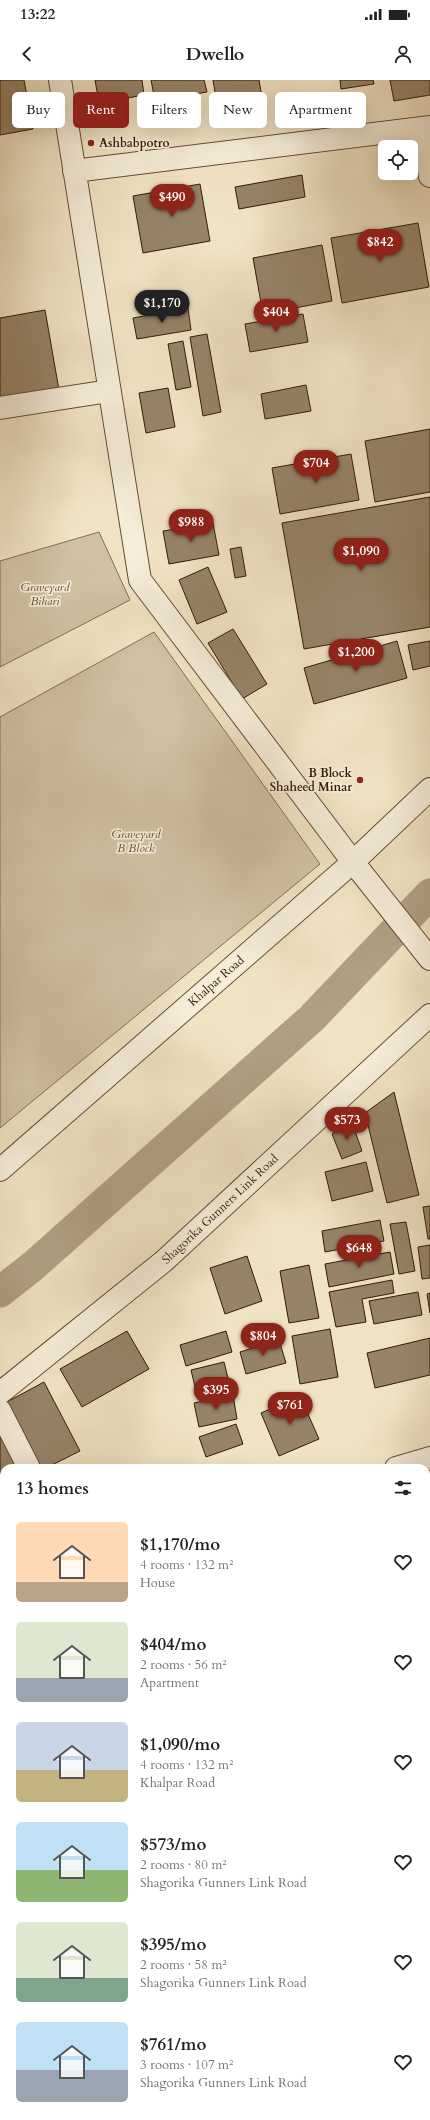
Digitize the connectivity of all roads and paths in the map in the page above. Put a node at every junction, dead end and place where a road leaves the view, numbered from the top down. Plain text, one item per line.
1 (60, 80) edge
2 (426, 128) edge
3 (74, 171) junction
4 (430, 176) edge
5 (109, 391) junction
6 (0, 408) edge
7 (430, 789) edge
8 (353, 862) junction
9 (430, 959) edge
10 (430, 1015) edge
11 (0, 1170) edge
12 (0, 1393) edge
13 (0, 1411) edge
14 (430, 1458) edge
15 (27, 1464) edge
16 (410, 1464) edge

1 - 3 street
2 - 3 street
2 - 4 street
3 - 5 street
5 - 6 street
5 - 8 street
7 - 8 street, Khalpar Road
8 - 9 street
8 - 11 street, Khalpar Road
10 - 12 street, Shagorika Gunners Link Road
13 - 15 street
14 - 16 street

